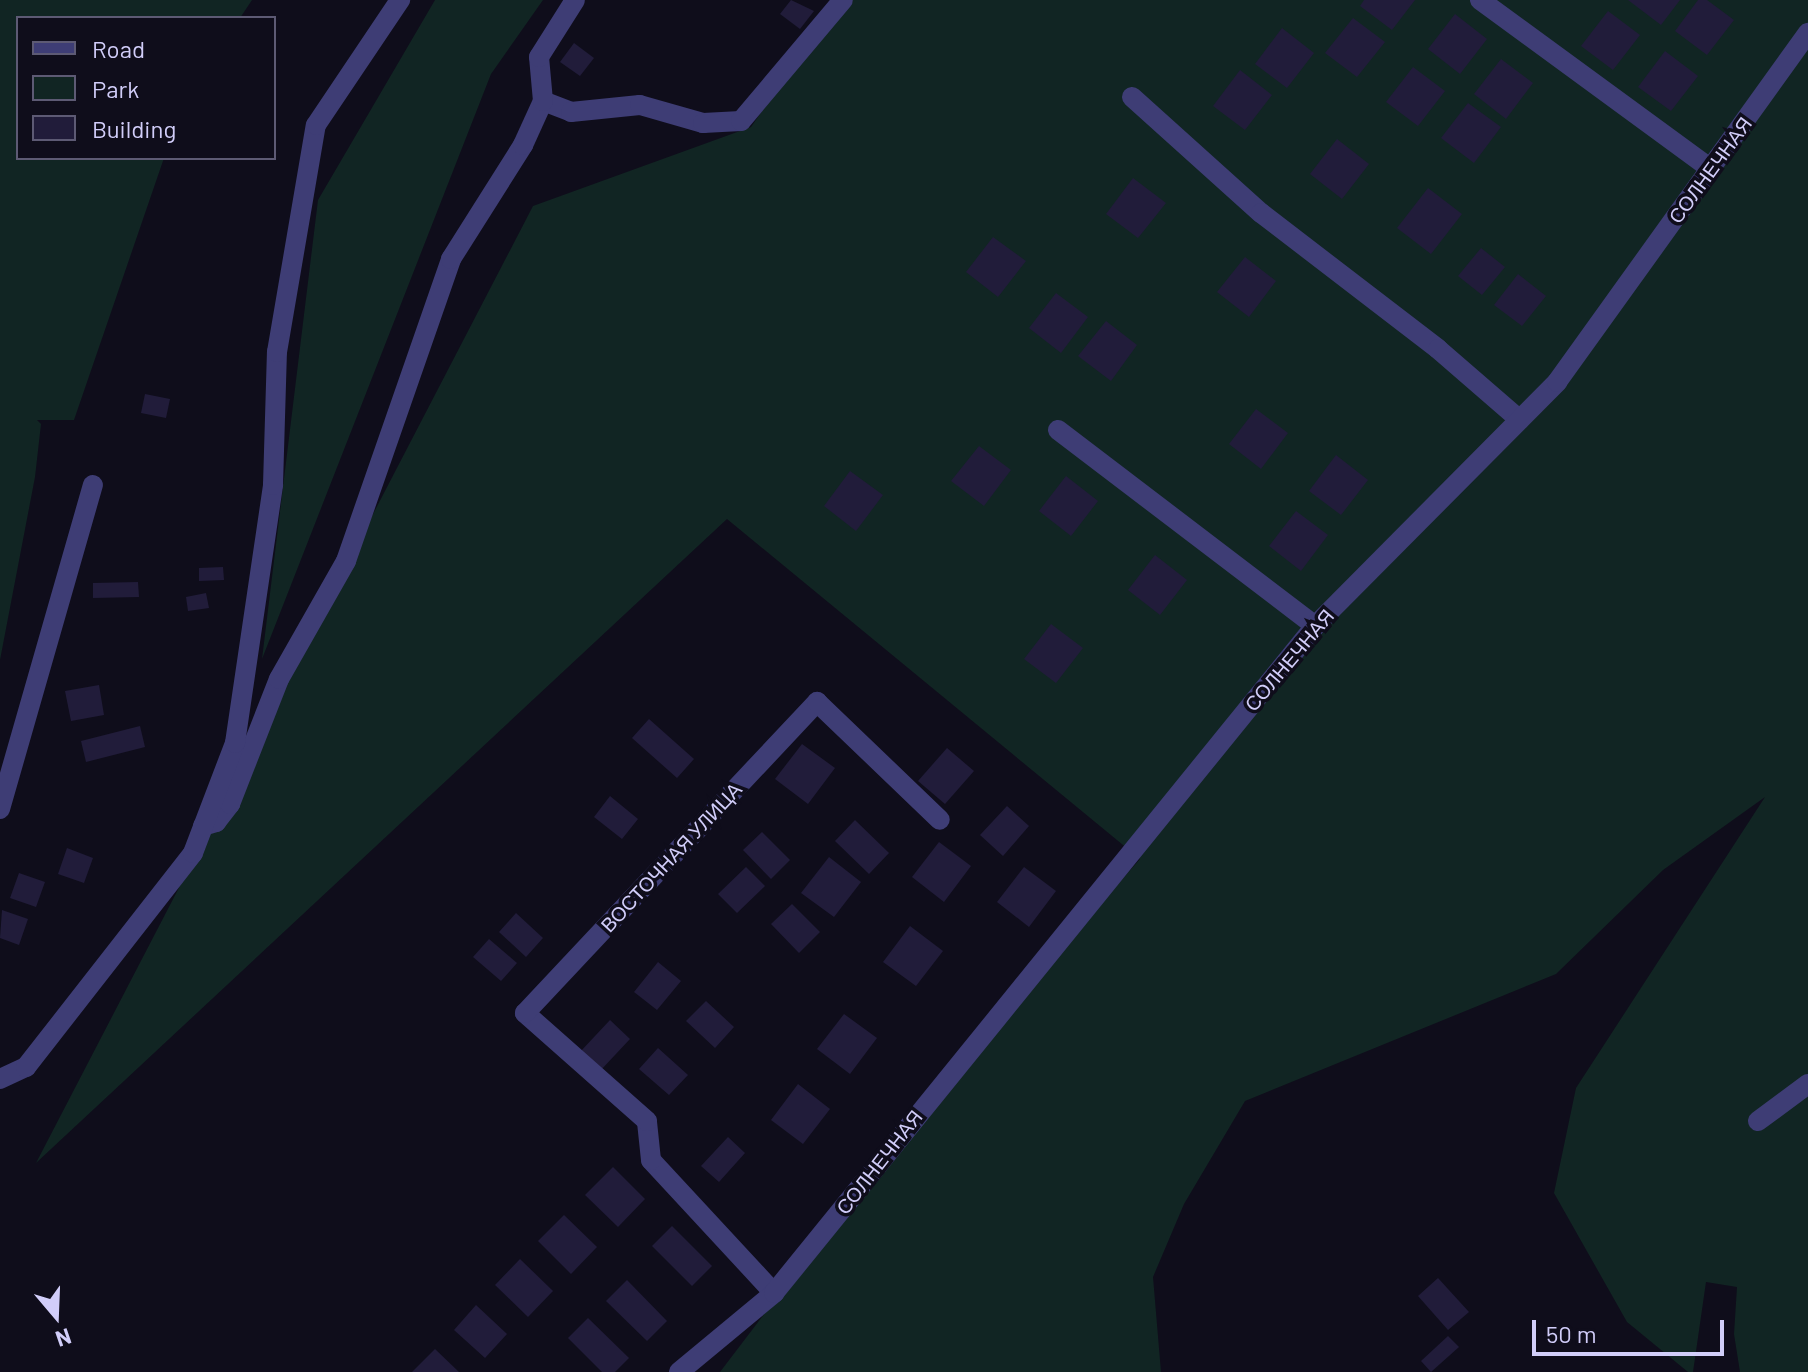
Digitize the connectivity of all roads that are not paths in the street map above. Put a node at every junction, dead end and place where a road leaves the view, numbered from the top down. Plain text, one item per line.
1 (400, 0) edge
2 (575, 0) edge
3 (843, 0) edge
4 (1480, 0) edge
5 (1808, 33) edge
6 (1132, 97) dead end
7 (543, 101) junction
8 (1711, 169) junction
9 (1520, 420) junction
10 (1058, 430) dead end
11 (93, 485) dead end
12 (1315, 626) junction
13 (0, 809) edge
14 (940, 820) dead end
15 (203, 826) junction
16 (0, 1079) edge
17 (1808, 1084) edge
18 (1758, 1121) dead end
19 (774, 1293) junction
20 (679, 1372) edge

1 - 15 street
2 - 7 street
3 - 7 street
4 - 8 street
5 - 8 street, СОЛНЕЧНАЯ
6 - 9 street
7 - 15 street
8 - 9 street, СОЛНЕЧНАЯ
9 - 12 street, СОЛНЕЧНАЯ
10 - 12 street
11 - 13 street
12 - 19 street, СОЛНЕЧНАЯ
14 - 19 street, ВОСТОЧНАЯ УЛИЦА
15 - 16 street
17 - 18 street
19 - 20 street, СОЛНЕЧНАЯ

